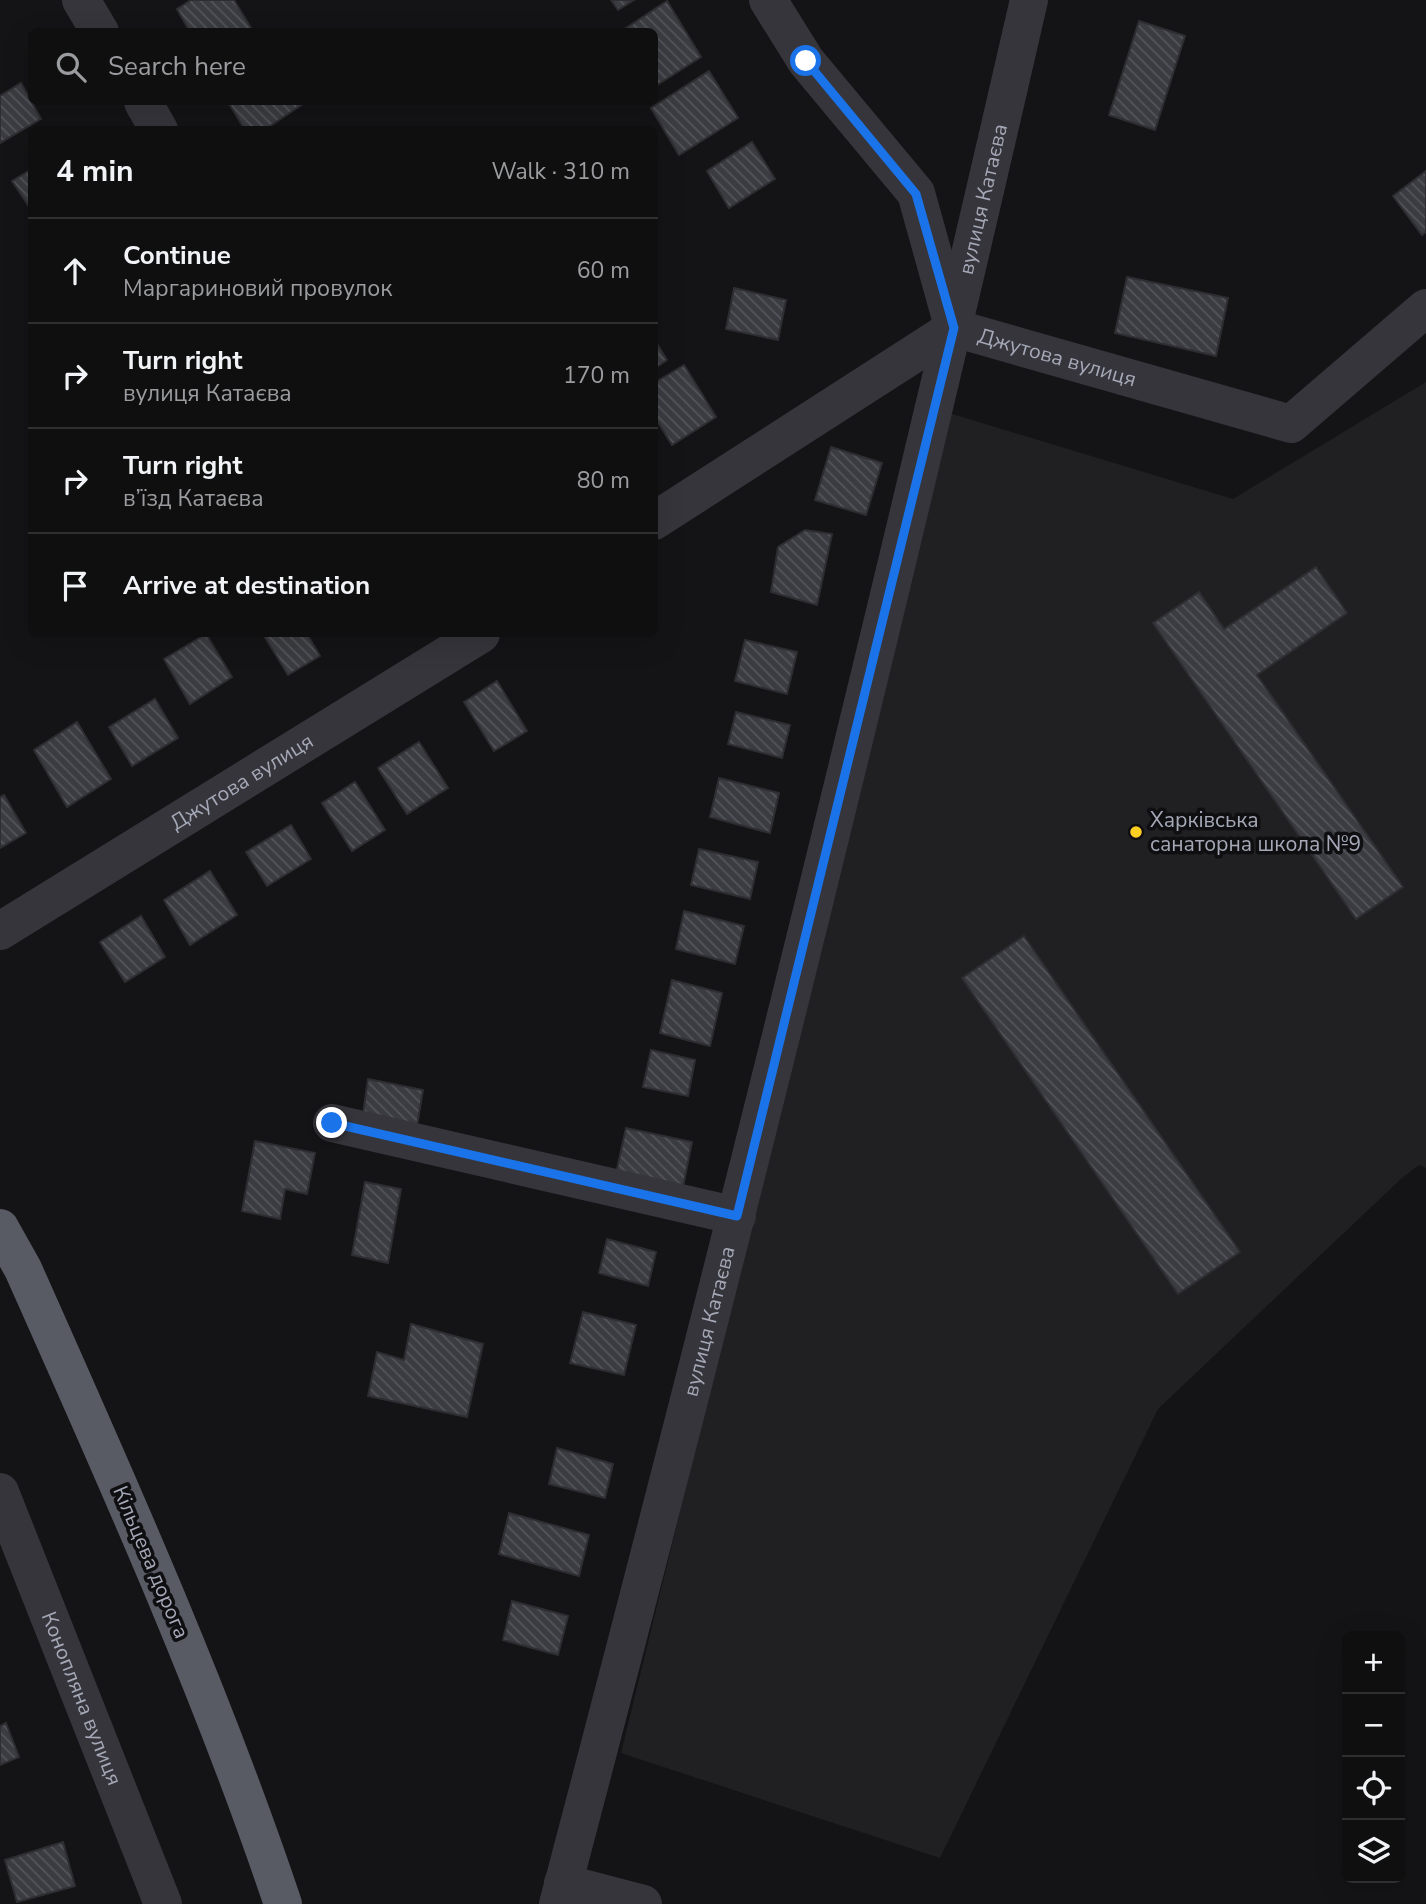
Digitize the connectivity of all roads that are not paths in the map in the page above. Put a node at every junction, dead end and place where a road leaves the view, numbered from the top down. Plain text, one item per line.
1 (82, 0) edge
2 (768, 0) edge
3 (1029, 0) edge
4 (98, 28) edge
5 (144, 105) edge
6 (157, 126) edge
7 (1426, 308) edge
8 (954, 328) junction
9 (658, 519) edge
10 (468, 637) edge
11 (0, 931) edge
12 (332, 1123) dead end
13 (737, 1216) junction
14 (0, 1228) edge
15 (0, 1492) edge
16 (560, 1894) edge
17 (163, 1904) edge
18 (283, 1904) edge
19 (643, 1904) edge

1 - 4 street
2 - 8 street
3 - 8 street, вулиця Катаєва
5 - 6 street
7 - 8 street, Джутова вулиця
8 - 9 street, Джутова вулиця
8 - 13 street, вулиця Катаєва
10 - 11 street, Джутова вулиця
12 - 13 street
13 - 16 street, вулиця Катаєва
14 - 18 highway, Кільцева дорога
15 - 17 street, Конопляна вулиця
16 - 19 street

